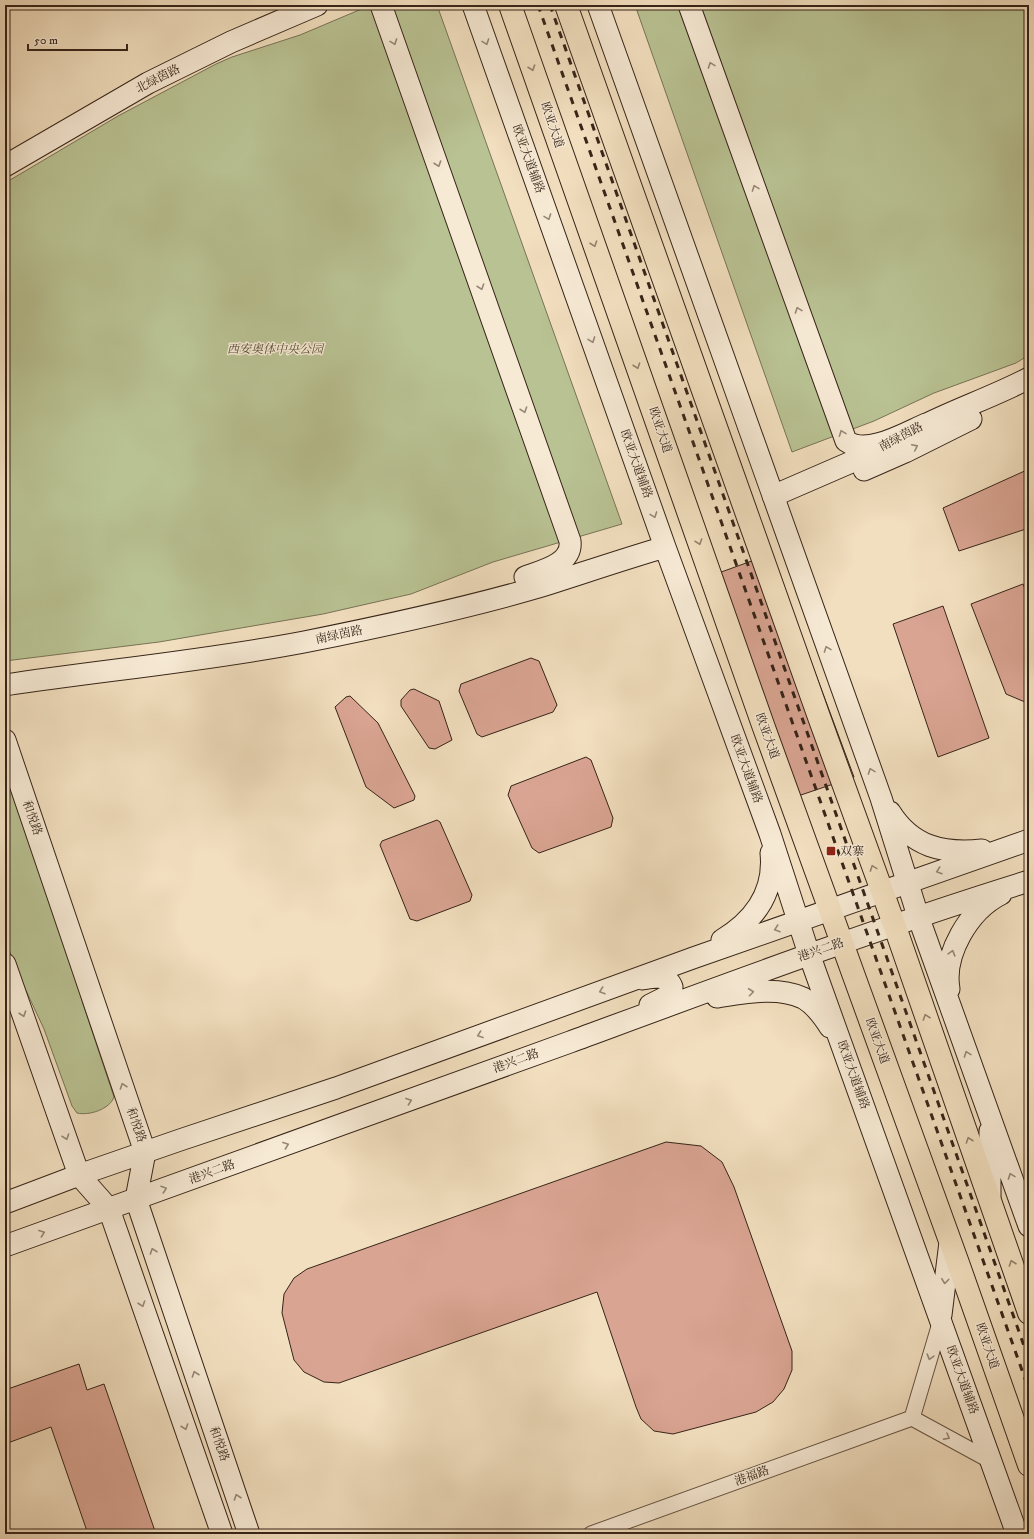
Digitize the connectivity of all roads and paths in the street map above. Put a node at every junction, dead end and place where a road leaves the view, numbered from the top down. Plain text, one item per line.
1 (284, 5) edge
2 (317, 5) edge
3 (381, 5) edge
4 (473, 5) edge
5 (510, 5) edge
6 (566, 5) edge
7 (598, 5) edge
8 (689, 5) edge
9 (5, 154) edge
10 (5, 166) edge
11 (1029, 378) edge
12 (1029, 390) edge
13 (926, 424) junction
14 (775, 501) junction
15 (664, 542) junction
16 (525, 577) junction
17 (5, 675) edge
18 (5, 685) edge
19 (5, 740) edge
20 (881, 798) junction
21 (770, 834) junction
22 (1026, 841) edge
23 (1029, 881) edge
24 (907, 883) junction
25 (882, 892) junction
26 (830, 910) junction
27 (918, 916) junction
28 (798, 921) junction
29 (894, 924) junction
30 (842, 943) junction
31 (809, 954) junction
32 (693, 958) junction
33 (5, 964) edge
34 (630, 981) junction
35 (671, 1004) junction
36 (955, 1019) junction
37 (607, 1028) junction
38 (845, 1054) junction
39 (990, 1117) junction
40 (145, 1152) junction
41 (79, 1175) junction
42 (136, 1199) junction
43 (990, 1200) junction
44 (5, 1203) edge
45 (109, 1209) junction
46 (1029, 1226) edge
47 (950, 1242) junction
48 (5, 1246) edge
49 (1029, 1313) edge
50 (941, 1320) junction
51 (912, 1418) junction
52 (991, 1461) junction
53 (1029, 1465) edge
54 (609, 1531) edge
55 (222, 1534) edge
56 (249, 1534) edge
57 (591, 1534) edge
58 (1017, 1534) edge

1 - 9 street, 北绿茵路
2 - 10 street, 北绿茵路
3 -> 16 street
4 -> 15 street, 欧亚大道辅路
5 -> 26 main road, 欧亚大道
25 -> 6 main road
7 - 14 street
13 -> 8 street
11 - 13 street, 南绿茵路
14 -> 12 street, 南绿茵路
13 - 14 street, 南绿茵路
20 -> 14 street
15 - 16 street, 南绿茵路
15 - 18 street, 南绿茵路
15 - 21 street, 欧亚大道辅路
16 - 17 street, 南绿茵路
40 -> 19 street, 和悦路
20 - 22 street
20 - 24 street
21 - 28 street, 欧亚大道辅路
21 - 32 street
22 -> 24 street
23 - 27 street, 港兴二路
36 -> 23 street
24 - 25 street
24 - 27 street
25 - 26 street
25 - 29 main road
26 - 28 street
26 - 30 main road, 欧亚大道
27 - 29 street, 港兴二路
27 - 36 street
28 - 31 street, 欧亚大道辅路
28 -> 32 street
29 - 30 street, 港兴二路
43 -> 29 main road
30 - 31 street, 港兴二路
30 - 47 main road, 欧亚大道
31 - 35 street, 港兴二路
31 - 38 street, 欧亚大道辅路
32 - 34 street
33 -> 41 street
34 - 37 street
34 -> 40 street
35 - 37 street, 港兴二路
35 -> 38 street
39 -> 36 street
42 -> 37 street, 港兴二路
38 - 50 street, 欧亚大道辅路
39 - 43 street
46 -> 39 street
40 - 41 street
40 - 42 street, 和悦路
41 - 44 street
41 - 45 street
42 - 45 street, 港兴二路
56 -> 42 street, 和悦路
49 -> 43 main road
48 -> 45 street, 港兴二路
45 -> 55 street
47 -> 50 street
47 - 53 main road, 欧亚大道
50 -> 51 street
50 - 52 street, 欧亚大道辅路
51 -> 52 street
51 - 54 street, 港福路
52 - 58 street, 欧亚大道辅路
54 - 57 street, 港福路

